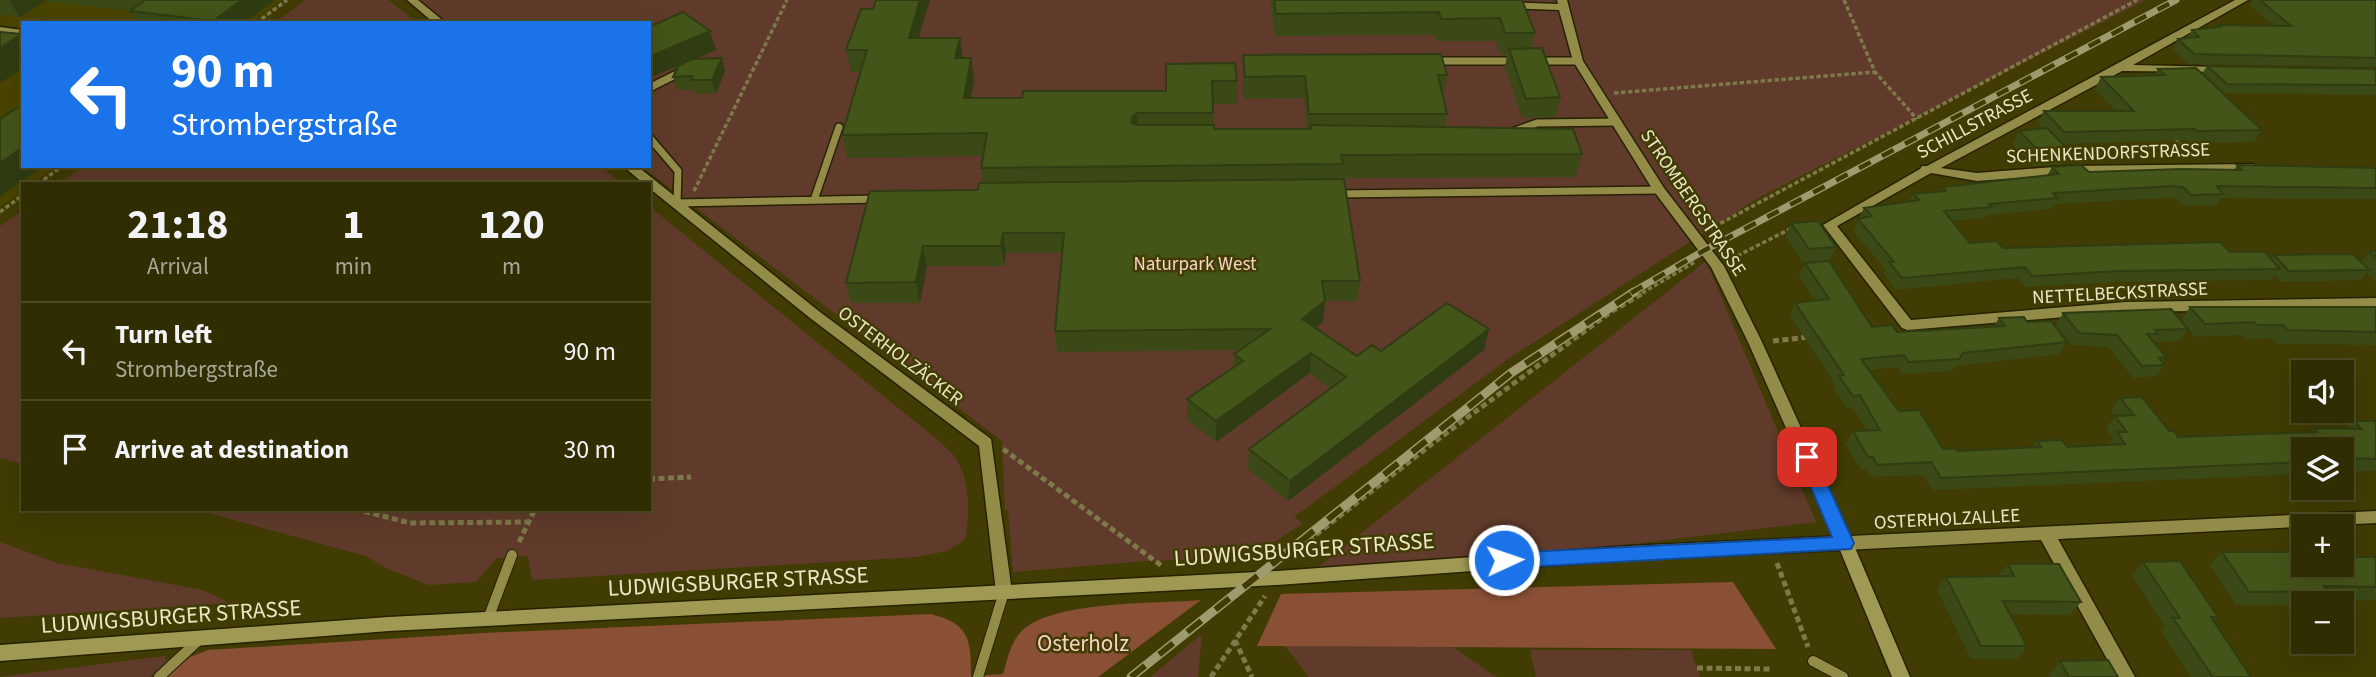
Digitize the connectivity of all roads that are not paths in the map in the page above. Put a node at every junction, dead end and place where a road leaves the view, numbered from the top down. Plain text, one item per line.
1 (412, 0) edge
2 (2243, 0) edge
3 (1563, 4) edge
4 (1494, 5) edge
5 (438, 21) edge
6 (0, 30) edge
7 (21, 33) edge
8 (1427, 61) edge
9 (1578, 61) junction
10 (690, 68) edge
11 (2122, 68) junction
12 (2229, 70) edge
13 (651, 87) edge
14 (1617, 122) junction
15 (839, 127) dead end
16 (1507, 134) edge
17 (651, 138) edge
18 (632, 168) edge
19 (2270, 168) edge
20 (1926, 169) junction
21 (1659, 190) junction
22 (1329, 194) edge
23 (884, 199) edge
24 (814, 200) junction
25 (683, 202) junction
26 (1829, 225) joint
27 (2376, 303) edge
28 (2376, 517) edge
29 (2047, 534) junction
30 (1845, 543) junction
31 (512, 555) road end
32 (1479, 562) joint
33 (1004, 592) junction
34 (488, 619) junction
35 (201, 638) junction
36 (0, 653) edge
37 (1813, 661) road end
38 (159, 677) edge
39 (978, 677) edge
40 (1843, 677) edge
41 (1901, 677) edge
42 (2126, 677) edge

1 - 5 street
2 - 11 street, SCHILLSTRASSE
3 - 4 street
3 - 9 street, STROMBERGSTRASSE
6 - 7 street
8 - 9 lane
9 - 14 street, STROMBERGSTRASSE
10 - 13 lane
11 - 12 street
11 - 20 street, SCHILLSTRASSE
14 - 16 lane
14 - 21 street, STROMBERGSTRASSE
15 - 24 lane
17 - 25 lane
18 - 25 street, OSTERHOLZÄCKER
19 - 20 street, SCHENKENDORFSTRASSE
20 - 26 street, SCHILLSTRASSE
21 - 22 lane
21 - 30 street, STROMBERGSTRASSE
23 - 24 lane
24 - 25 lane
25 - 33 street, OSTERHOLZÄCKER
26 - 27 street, NETTELBECKSTRASSE
28 - 29 street, OSTERHOLZALLEE
29 - 30 street, OSTERHOLZALLEE
29 - 42 street
30 - 32 street, OSTERHOLZALLEE
30 - 41 street
31 - 34 lane
32 - 33 street, LUDWIGSBURGER STRASSE
33 - 34 street, LUDWIGSBURGER STRASSE
33 - 39 lane
34 - 35 street, LUDWIGSBURGER STRASSE
35 - 36 street, LUDWIGSBURGER STRASSE
35 - 38 lane
37 - 40 lane

